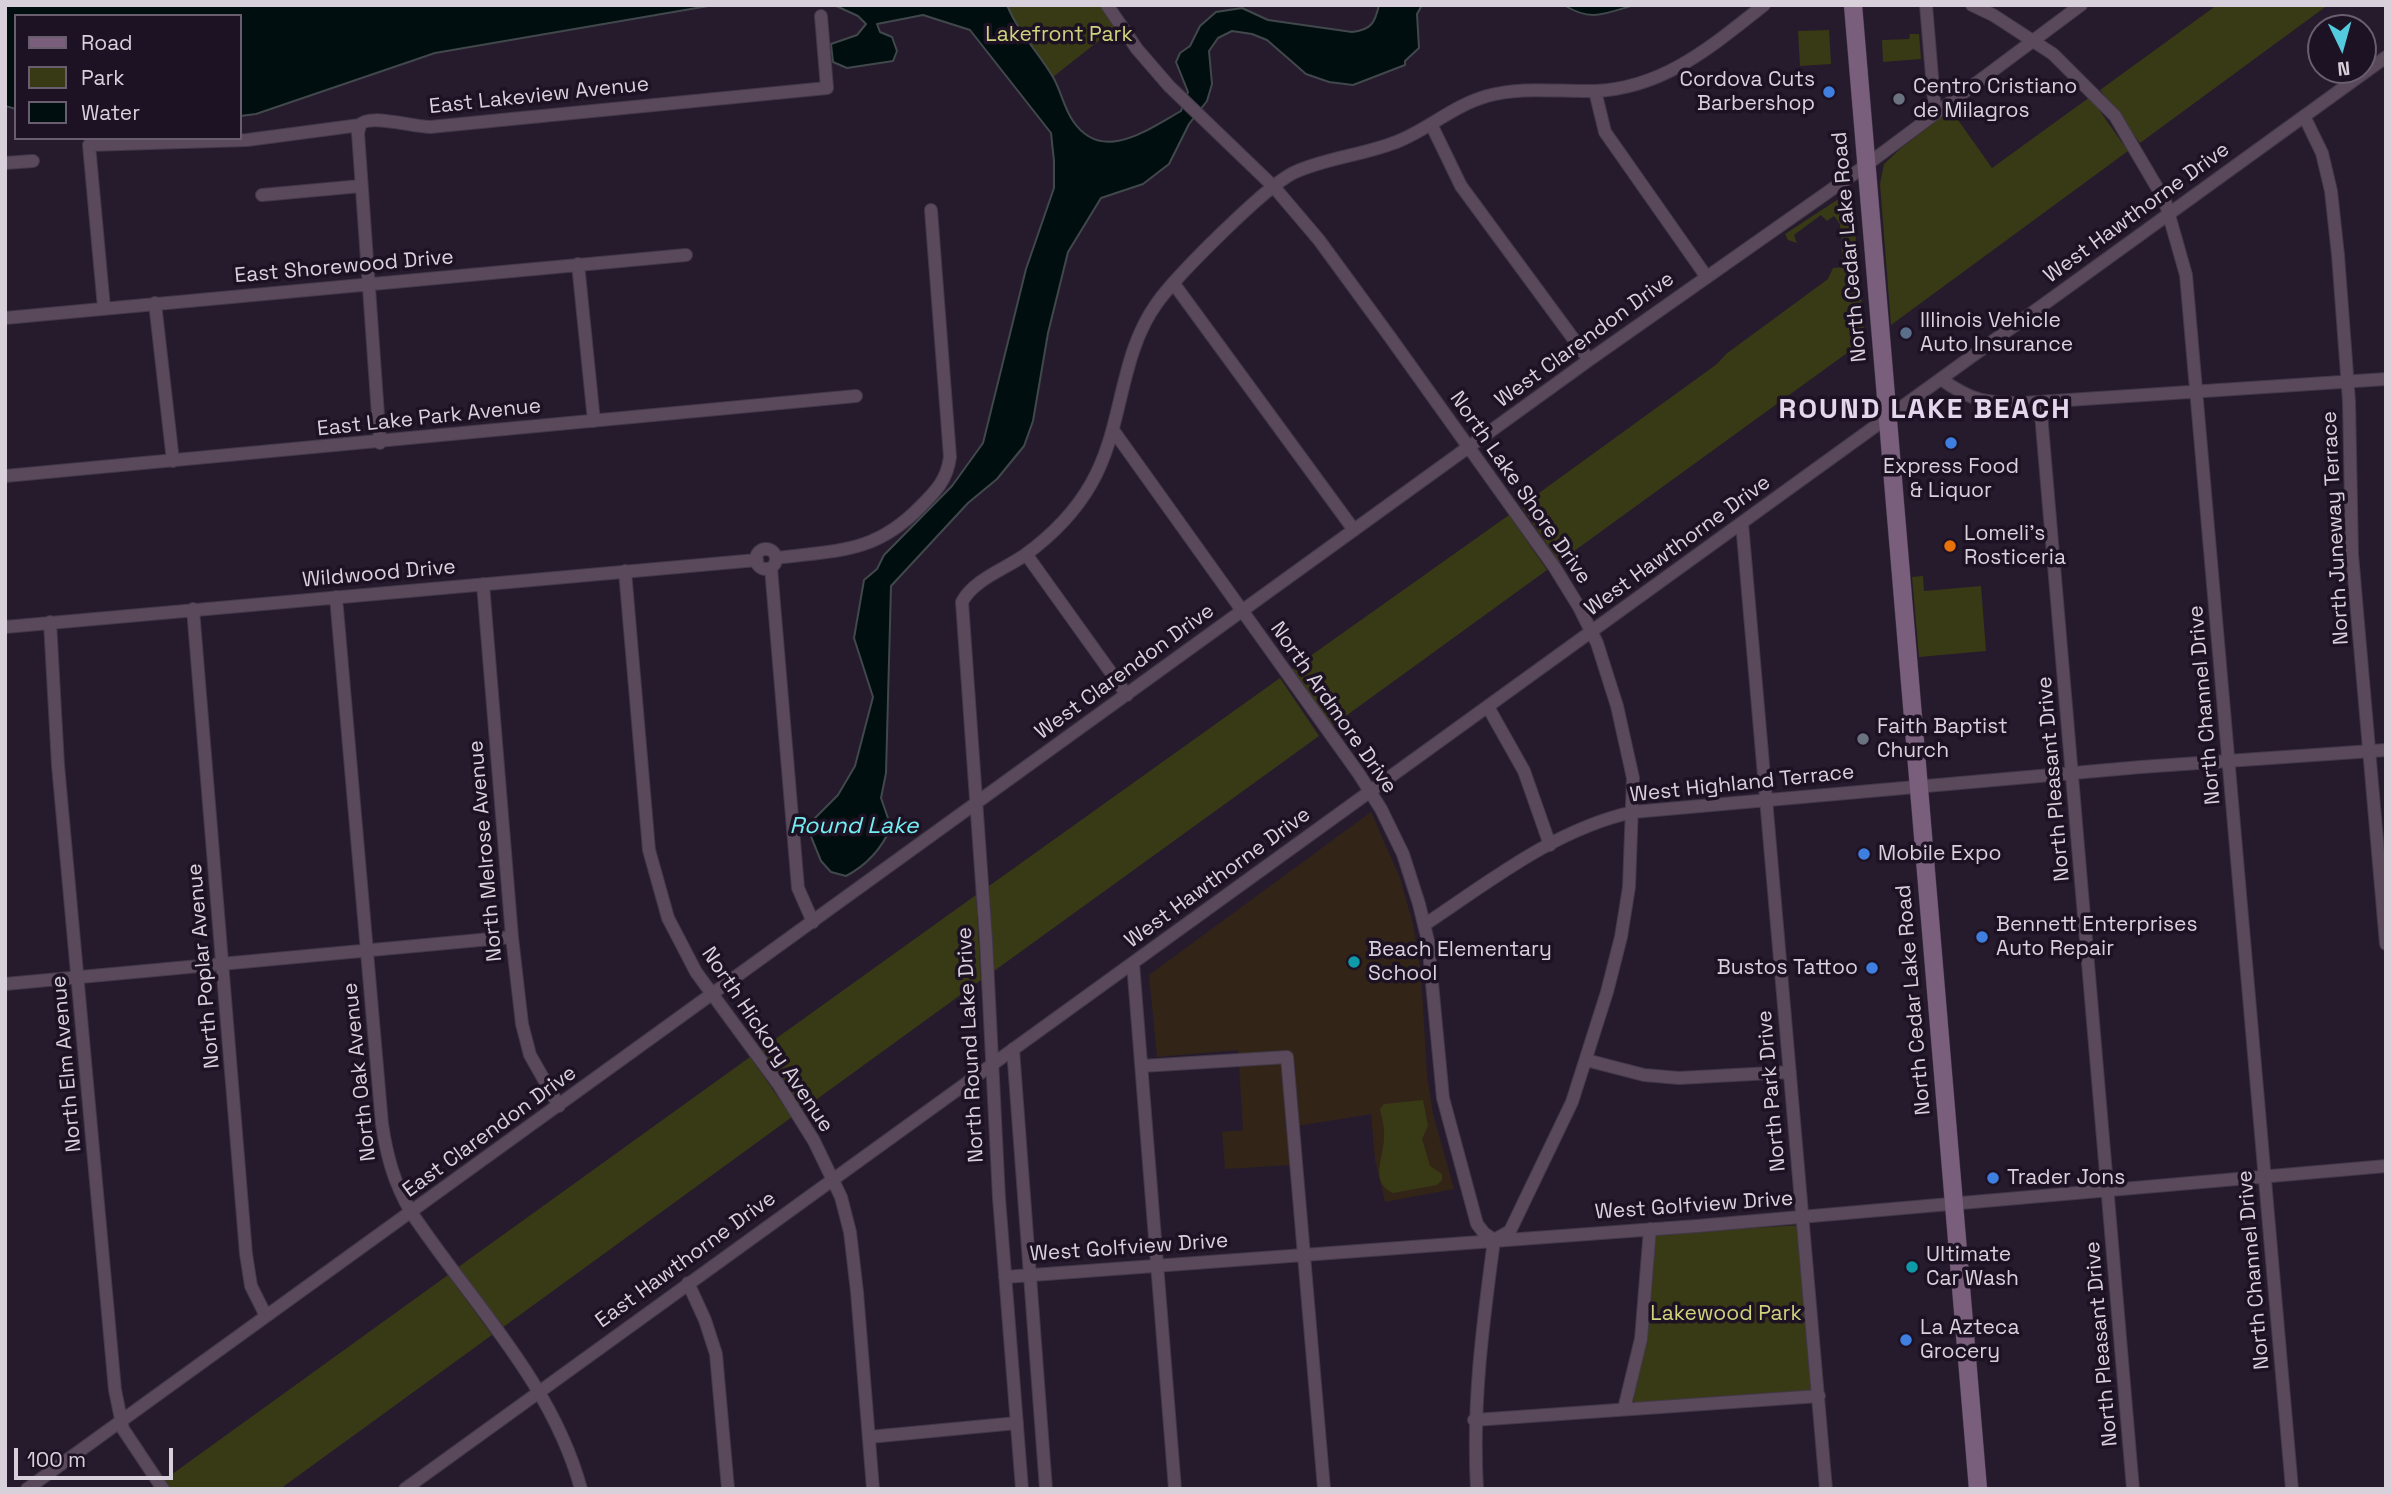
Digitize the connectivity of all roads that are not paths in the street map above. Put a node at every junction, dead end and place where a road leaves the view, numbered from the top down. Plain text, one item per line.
1 (1107, 5) edge
2 (1764, 5) edge
3 (1853, 5) edge
4 (1926, 5) edge
5 (1972, 5) edge
6 (2081, 5) edge
7 (821, 16) dead end
8 (2034, 40) junction
9 (2386, 57) edge
10 (1595, 91) junction
11 (1934, 112) junction
12 (2304, 116) junction
13 (1431, 124) junction
14 (359, 125) junction
15 (33, 161) dead end
16 (5, 163) edge
17 (1865, 166) junction
18 (361, 186) junction
19 (1274, 187) junction
20 (262, 195) dead end
21 (931, 210) dead end
22 (2169, 214) junction
23 (686, 255) dead end
24 (578, 264) junction
25 (1706, 276) junction
26 (369, 284) junction
27 (1174, 284) junction
28 (155, 303) junction
29 (104, 308) junction
30 (5, 317) edge
31 (1589, 360) junction
32 (1941, 379) junction
33 (2386, 380) edge
34 (2348, 382) junction
35 (2197, 392) junction
36 (856, 396) dead end
37 (2040, 402) junction
38 (1888, 419) junction
39 (594, 421) junction
40 (1113, 430) junction
41 (380, 443) junction
42 (1469, 447) junction
43 (173, 461) junction
44 (5, 476) edge
45 (1742, 523) junction
46 (1354, 530) junction
47 (1027, 554) junction
48 (774, 563) junction
49 (625, 570) junction
50 (483, 584) junction
51 (336, 597) junction
52 (194, 610) junction
53 (1241, 612) junction
54 (50, 622) junction
55 (5, 627) edge
56 (1591, 633) junction
57 (1127, 695) junction
58 (1488, 707) junction
59 (2386, 750) edge
60 (2369, 751) junction
61 (2229, 761) junction
62 (2072, 774) junction
63 (1919, 788) junction
64 (1370, 792) junction
65 (1765, 800) junction
66 (975, 805) junction
67 (1633, 812) junction
68 (1550, 845) junction
69 (813, 922) junction
70 (1424, 925) junction
71 (512, 937) junction
72 (2386, 944) edge
73 (367, 951) junction
74 (1133, 963) junction
75 (223, 964) junction
76 (79, 978) junction
77 (5, 985) edge
78 (713, 995) junction
79 (1013, 1049) junction
80 (1586, 1060) junction
81 (991, 1065) junction
82 (1142, 1066) junction
83 (1790, 1072) junction
84 (559, 1106) junction
85 (2386, 1166) edge
86 (2266, 1177) junction
87 (832, 1179) junction
88 (2108, 1192) junction
89 (1954, 1204) junction
90 (411, 1212) junction
91 (1803, 1217) junction
92 (1650, 1229) junction
93 (1494, 1240) junction
94 (1305, 1254) junction
95 (1156, 1266) junction
96 (1030, 1275) junction
97 (1005, 1277) junction
98 (688, 1283) junction
99 (266, 1316) junction
100 (539, 1391) junction
101 (1819, 1396) junction
102 (1624, 1409) junction
103 (121, 1420) junction
104 (1474, 1420) junction
105 (1017, 1423) junction
106 (869, 1437) junction
107 (27, 1489) edge
108 (163, 1489) edge
109 (405, 1489) edge
110 (581, 1489) edge
111 (728, 1489) edge
112 (873, 1489) edge
113 (1022, 1489) edge
114 (1046, 1489) edge
115 (1175, 1489) edge
116 (1324, 1489) edge
117 (1477, 1489) edge
118 (1826, 1489) edge
119 (1978, 1489) edge
120 (2133, 1489) edge
121 (2292, 1489) edge

1 - 19 street, North Lake Shore Drive
2 - 10 street
3 - 17 main road, North Cedar Lake Road
4 - 11 street
5 - 8 street, North Channel Drive
6 - 8 street, West Clarendon Drive
7 - 14 street, East Lakeview Avenue
8 - 11 street, West Clarendon Drive
8 - 22 street, North Channel Drive
9 - 12 street, West Hawthorne Drive
10 - 13 street
10 - 25 street
11 - 17 street, West Clarendon Drive
12 - 22 street, West Hawthorne Drive
12 - 34 street, North Juneway Terrace
13 - 19 street
13 - 31 street
14 - 18 street
14 - 29 street, East Lakeview Avenue
15 - 16 street
17 - 25 street, West Clarendon Drive
17 - 38 main road, North Cedar Lake Road
18 - 20 street
18 - 26 street
19 - 27 street
19 - 42 street, North Lake Shore Drive
21 - 48 street, Wildwood Drive
22 - 32 street, West Hawthorne Drive
22 - 35 street, North Channel Drive
23 - 24 street, East Shorewood Drive
24 - 26 street, East Shorewood Drive
24 - 39 street
25 - 31 street, West Clarendon Drive
26 - 28 street, East Shorewood Drive
26 - 41 street
27 - 40 street
27 - 46 street
28 - 29 street, East Shorewood Drive
28 - 43 street
29 - 30 street, East Shorewood Drive
31 - 42 street, West Clarendon Drive
32 - 37 street
32 - 38 street, West Hawthorne Drive
33 - 34 street
34 - 35 street
34 - 60 street, North Juneway Terrace
35 - 37 street
35 - 61 street, North Channel Drive
36 - 39 street, East Lake Park Avenue
37 - 62 street, North Pleasant Drive
38 - 45 street, West Hawthorne Drive
38 - 63 main road, North Cedar Lake Road
39 - 41 street, East Lake Park Avenue
40 - 47 street
40 - 53 street, North Ardmore Drive
41 - 43 street, East Lake Park Avenue
42 - 46 street, West Clarendon Drive
42 - 56 street, North Lake Shore Drive
43 - 44 street, East Lake Park Avenue
45 - 56 street, West Hawthorne Drive
45 - 65 street, North Park Drive
46 - 53 street, West Clarendon Drive
47 - 57 street
47 - 66 street, North Round Lake Drive
48 - 49 street, Wildwood Drive
48 - 69 street
49 - 50 street, Wildwood Drive
49 - 78 street, North Hickory Avenue
50 - 51 street, Wildwood Drive
50 - 71 street, North Melrose Avenue
51 - 52 street, Wildwood Drive
51 - 73 street, North Oak Avenue
52 - 54 street, Wildwood Drive
52 - 75 street, North Poplar Avenue
53 - 57 street, West Clarendon Drive
53 - 64 street, North Ardmore Drive
54 - 55 street, Wildwood Drive
54 - 76 street, North Elm Avenue
56 - 58 street, West Hawthorne Drive
56 - 67 street, North Lake Shore Drive
57 - 66 street, West Clarendon Drive
58 - 64 street, West Hawthorne Drive
58 - 68 street
59 - 60 street, West Highland Terrace
60 - 61 street, West Highland Terrace
60 - 72 street, North Juneway Terrace
61 - 62 street, West Highland Terrace
61 - 86 street, North Channel Drive
62 - 63 street, West Highland Terrace
62 - 88 street, North Pleasant Drive
63 - 65 street, West Highland Terrace
63 - 89 main road, North Cedar Lake Road
64 - 70 street, North Ardmore Drive
64 - 74 street, West Hawthorne Drive
65 - 67 street, West Highland Terrace
65 - 83 street, North Park Drive
66 - 69 street, East Clarendon Drive
66 - 81 street, North Round Lake Drive
67 - 68 street, West Highland Terrace
67 - 80 street, North Lake Shore Drive
68 - 70 street, West Highland Terrace
69 - 78 street, East Clarendon Drive
70 - 93 street, North Ardmore Drive
71 - 73 street
71 - 84 street, North Melrose Avenue
73 - 75 street
73 - 90 street, North Oak Avenue
74 - 79 street, West Hawthorne Drive
74 - 82 street
75 - 76 street
75 - 99 street, North Poplar Avenue
76 - 77 street
76 - 103 street, North Elm Avenue
78 - 84 street, East Clarendon Drive
78 - 87 street, North Hickory Avenue
79 - 81 street, West Hawthorne Drive
79 - 96 street
80 - 83 street
80 - 93 street, North Lake Shore Drive
81 - 87 street, East Hawthorne Drive
81 - 97 street, North Round Lake Drive
82 - 94 street
82 - 95 street
83 - 91 street, North Park Drive
84 - 90 street, East Clarendon Drive
85 - 86 street, West Golfview Drive
86 - 88 street, West Golfview Drive
86 - 121 street, North Channel Drive
87 - 98 street, East Hawthorne Drive
87 - 106 street, North Hickory Avenue
88 - 89 street, West Golfview Drive
88 - 120 street, North Pleasant Drive
89 - 91 street, West Golfview Drive
89 - 119 main road, North Cedar Lake Road
90 - 99 street, East Clarendon Drive
90 - 100 street, North Oak Avenue
91 - 92 street, West Golfview Drive
91 - 101 street, North Park Drive
92 - 93 street, West Golfview Drive
92 - 102 street
93 - 94 street, West Golfview Drive
93 - 104 street
94 - 95 street, West Golfview Drive
94 - 116 street
95 - 96 street, West Golfview Drive
95 - 115 street
96 - 97 street, West Golfview Drive
96 - 114 street
97 - 105 street, North Round Lake Drive
98 - 100 street, East Hawthorne Drive
98 - 111 street
99 - 103 street, East Clarendon Drive
100 - 109 street, East Hawthorne Drive
100 - 110 street, North Oak Avenue
101 - 102 street
101 - 118 street, North Park Drive
102 - 104 street
103 - 107 street, East Clarendon Drive
103 - 108 street, North Elm Avenue
104 - 117 street
105 - 106 street
105 - 113 street, North Round Lake Drive
106 - 112 street, North Hickory Avenue

